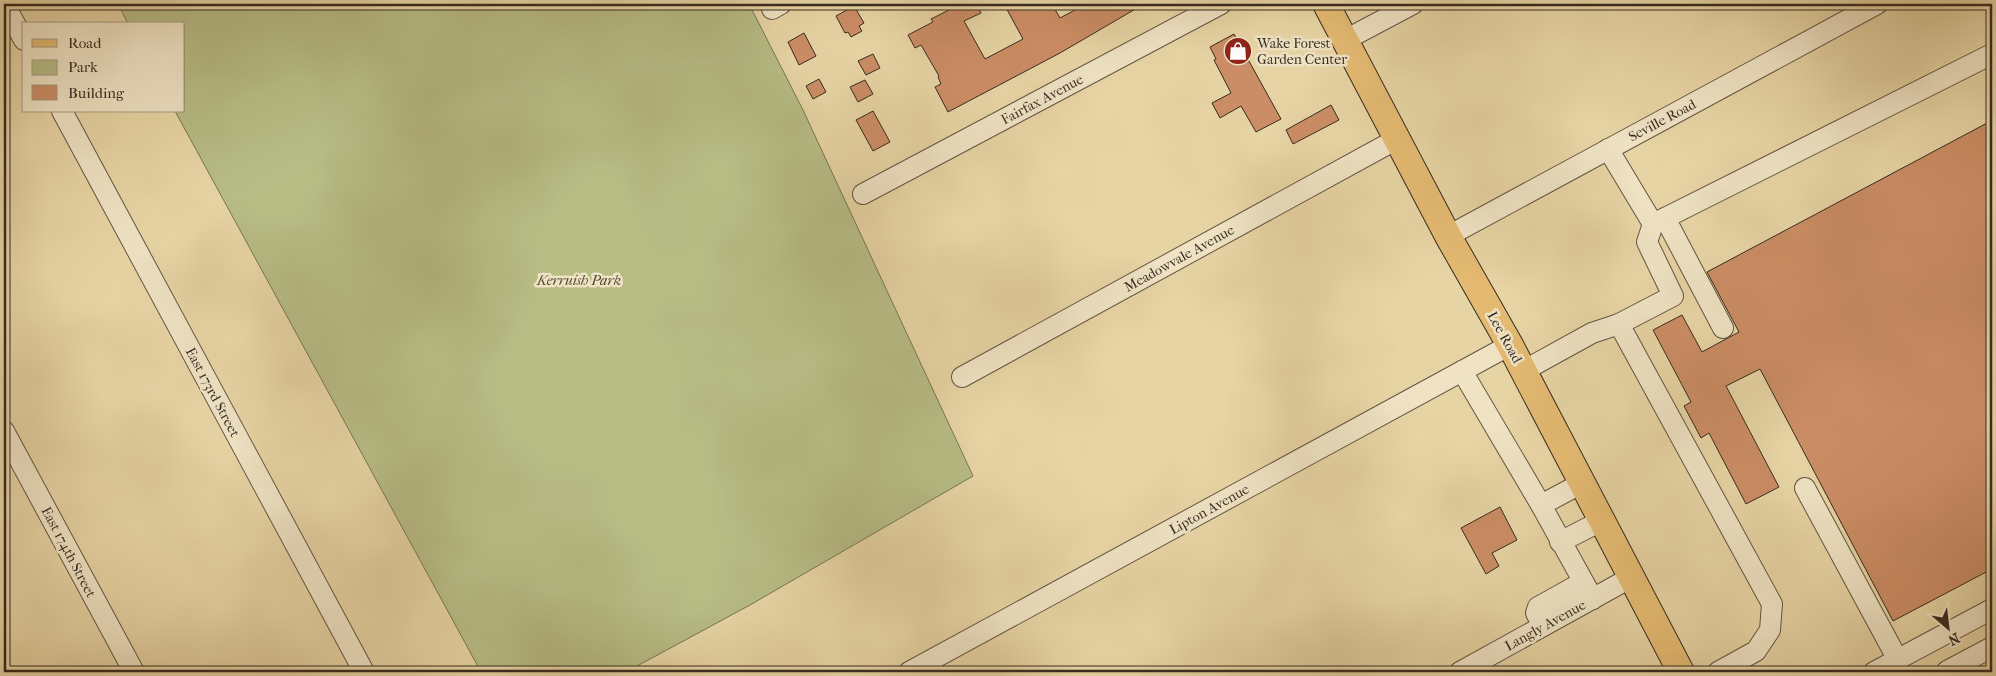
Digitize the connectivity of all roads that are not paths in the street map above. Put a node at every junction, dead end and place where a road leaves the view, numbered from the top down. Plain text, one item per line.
1 (4, 4) edge
2 (1221, 4) edge
3 (1326, 4) edge
4 (1413, 4) edge
5 (1877, 4) edge
6 (22, 36) edge
7 (1345, 40) junction
8 (1992, 54) edge
9 (63, 112) edge
10 (1397, 139) junction
11 (1608, 149) junction
12 (863, 194) dead end
13 (1659, 221) junction
14 (1448, 236) junction
15 (1619, 324) junction
16 (1723, 328) dead end
17 (1510, 345) junction
18 (1462, 371) junction
19 (1523, 371) junction
20 (962, 377) dead end
21 (4, 431) edge
22 (1582, 483) junction
23 (1805, 488) dead end
24 (1541, 505) junction
25 (1601, 521) junction
26 (1560, 542) junction
27 (1630, 578) junction
28 (1588, 591) junction
29 (1992, 608) edge
30 (1992, 647) edge
31 (1898, 660) junction
32 (1947, 671) dead end
33 (134, 672) edge
34 (364, 672) edge
35 (909, 672) edge
36 (1460, 672) edge
37 (1681, 672) edge
38 (1718, 672) edge
39 (1874, 672) edge

1 - 6 street
2 - 12 street, Fairfax Avenue
3 - 7 main road, Lee Road
4 - 7 street
5 - 11 street, Seville Road
7 - 10 main road, Lee Road
8 - 13 street
9 - 34 street, East 173rd Street
10 - 14 main road, Lee Road
10 - 20 street, Meadowvale Avenue
11 - 13 street
11 - 14 street, Seville Road
13 - 15 street
13 - 16 street
14 - 17 main road, Lee Road
15 - 19 street
15 - 38 street
17 - 18 street, Lipton Avenue
17 - 19 main road, Lee Road
18 - 24 street
18 - 35 street, Lipton Avenue
19 - 22 main road, Lee Road
21 - 33 street, East 174th Street
22 - 24 street
22 - 25 main road, Lee Road
23 - 31 street
24 - 26 street
25 - 26 street
25 - 27 main road, Lee Road
26 - 28 street
27 - 28 street, Langly Avenue
27 - 37 main road, Lee Road
28 - 36 street, Langly Avenue
29 - 31 street
30 - 32 street
31 - 39 street

